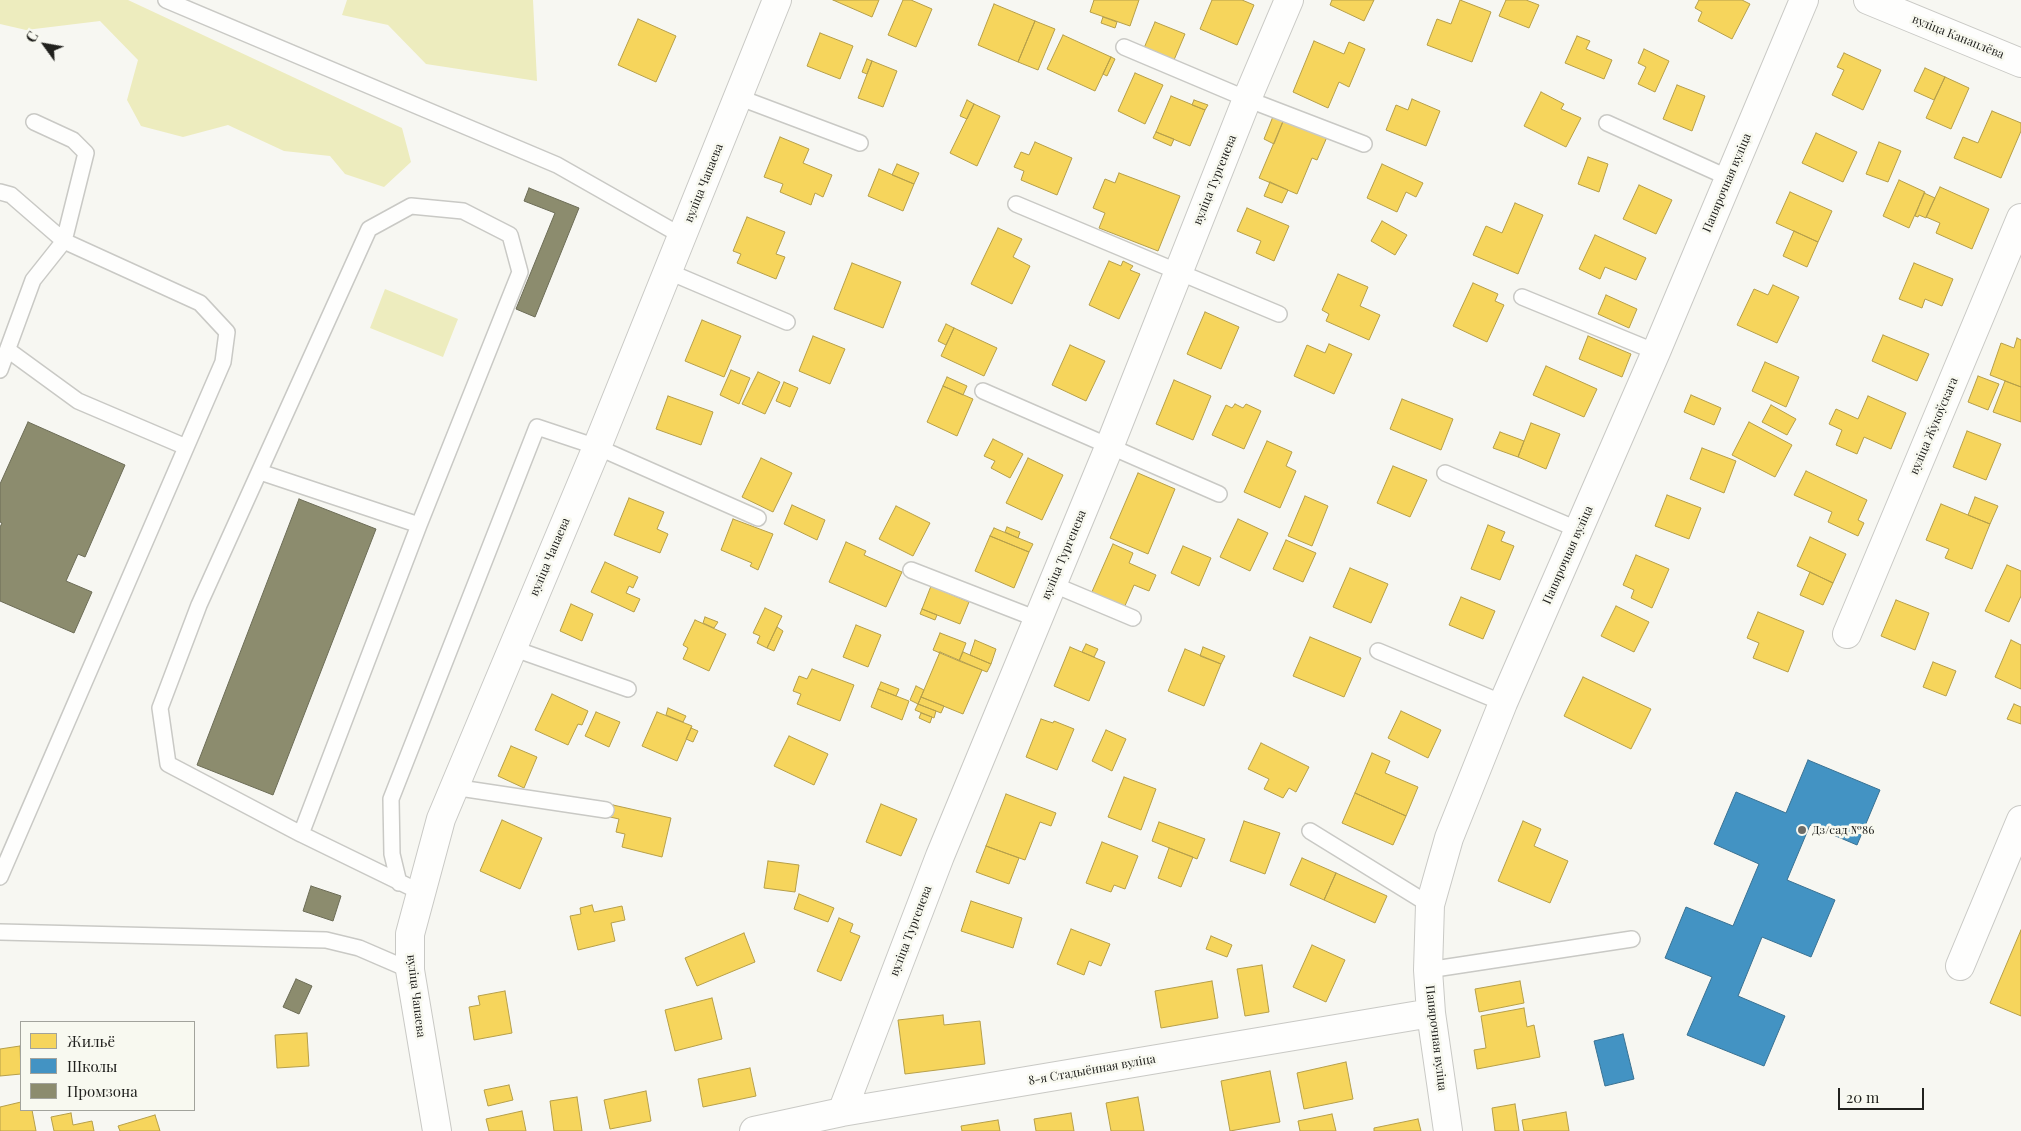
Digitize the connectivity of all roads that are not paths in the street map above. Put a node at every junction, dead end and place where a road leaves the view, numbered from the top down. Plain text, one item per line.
1 (166, 0) edge
2 (777, 0) edge
3 (1289, 0) edge
4 (1804, 0) edge
5 (1868, 0) edge
6 (1124, 47) dead end
7 (2021, 63) edge
8 (738, 97) junction
9 (1247, 99) junction
10 (34, 122) dead end
11 (1607, 123) dead end
12 (860, 143) dead end
13 (1364, 144) dead end
14 (1730, 178) junction
15 (0, 192) edge
16 (1016, 204) dead end
17 (2021, 218) edge
18 (682, 236) junction
19 (64, 242) junction
20 (667, 272) junction
21 (1178, 272) junction
22 (1522, 296) dead end
23 (1279, 314) dead end
24 (787, 322) dead end
25 (8, 350) junction
26 (1656, 352) junction
27 (0, 370) edge
28 (983, 391) dead end
29 (1110, 445) junction
30 (186, 447) junction
31 (597, 447) junction
32 (260, 472) junction
33 (1445, 473) dead end
34 (1219, 494) dead end
35 (758, 518) dead end
36 (419, 525) junction
37 (1580, 530) junction
38 (911, 570) dead end
39 (1052, 584) junction
40 (1133, 618) dead end
41 (1037, 619) junction
42 (1847, 634) dead end
43 (512, 648) junction
44 (1378, 651) dead end
45 (628, 689) dead end
46 (1503, 703) junction
47 (453, 787) junction
48 (606, 810) dead end
49 (2021, 820) edge
50 (1310, 831) dead end
51 (302, 834) junction
52 (0, 877) edge
53 (410, 887) junction
54 (1430, 905) junction
55 (0, 932) edge
56 (1632, 939) dead end
57 (1960, 966) dead end
58 (410, 970) junction
59 (1428, 970) junction
60 (1431, 1012) junction
61 (842, 1112) junction
62 (437, 1131) edge
63 (754, 1131) edge
64 (1448, 1131) edge

1 - 18 lane
2 - 8 street, вуліца Чапаева
3 - 9 street, вуліца Тургенева
4 - 14 street, Папярочная вуліца
5 - 7 street, вуліца Канаплёва
6 - 9 lane
8 - 12 lane
8 - 18 street, вуліца Чапаева
9 - 13 lane
9 - 21 street, вуліца Тургенева
10 - 19 lane
11 - 14 lane
14 - 26 street, Папярочная вуліца
15 - 19 lane
16 - 21 lane
17 - 42 street, вуліца Жукоўскага
18 - 20 street, вуліца Чапаева
19 - 25 lane
19 - 30 lane
20 - 24 lane
20 - 31 street, вуліца Чапаева
21 - 23 lane
21 - 29 street, вуліца Тургенева
22 - 26 lane
25 - 27 lane
25 - 30 lane
26 - 37 street, Папярочная вуліца
28 - 29 lane
29 - 34 lane
29 - 39 street, вуліца Тургенева
30 - 52 lane
31 - 35 lane
31 - 43 street, вуліца Чапаева
31 - 53 lane
32 - 36 lane
32 - 36 lane
32 - 51 lane
33 - 37 lane
36 - 51 lane
37 - 46 street, Папярочная вуліца
38 - 41 lane
39 - 40 lane
39 - 41 street, вуліца Тургенева
41 - 61 street, вуліца Тургенева
43 - 45 lane
43 - 47 street, вуліца Чапаева
44 - 46 lane
46 - 54 street, Папярочная вуліца
47 - 48 lane
47 - 53 street, вуліца Чапаева
49 - 57 street
50 - 54 lane
51 - 53 lane
53 - 58 street, вуліца Чапаева
54 - 59 street, Папярочная вуліца
55 - 58 lane
56 - 59 lane
58 - 62 street, вуліца Чапаева
59 - 60 street, Папярочная вуліца
60 - 61 street, 8-я Стадыённая вуліца
60 - 64 street, Папярочная вуліца
61 - 63 street, 8-я Стадыённая вуліца

